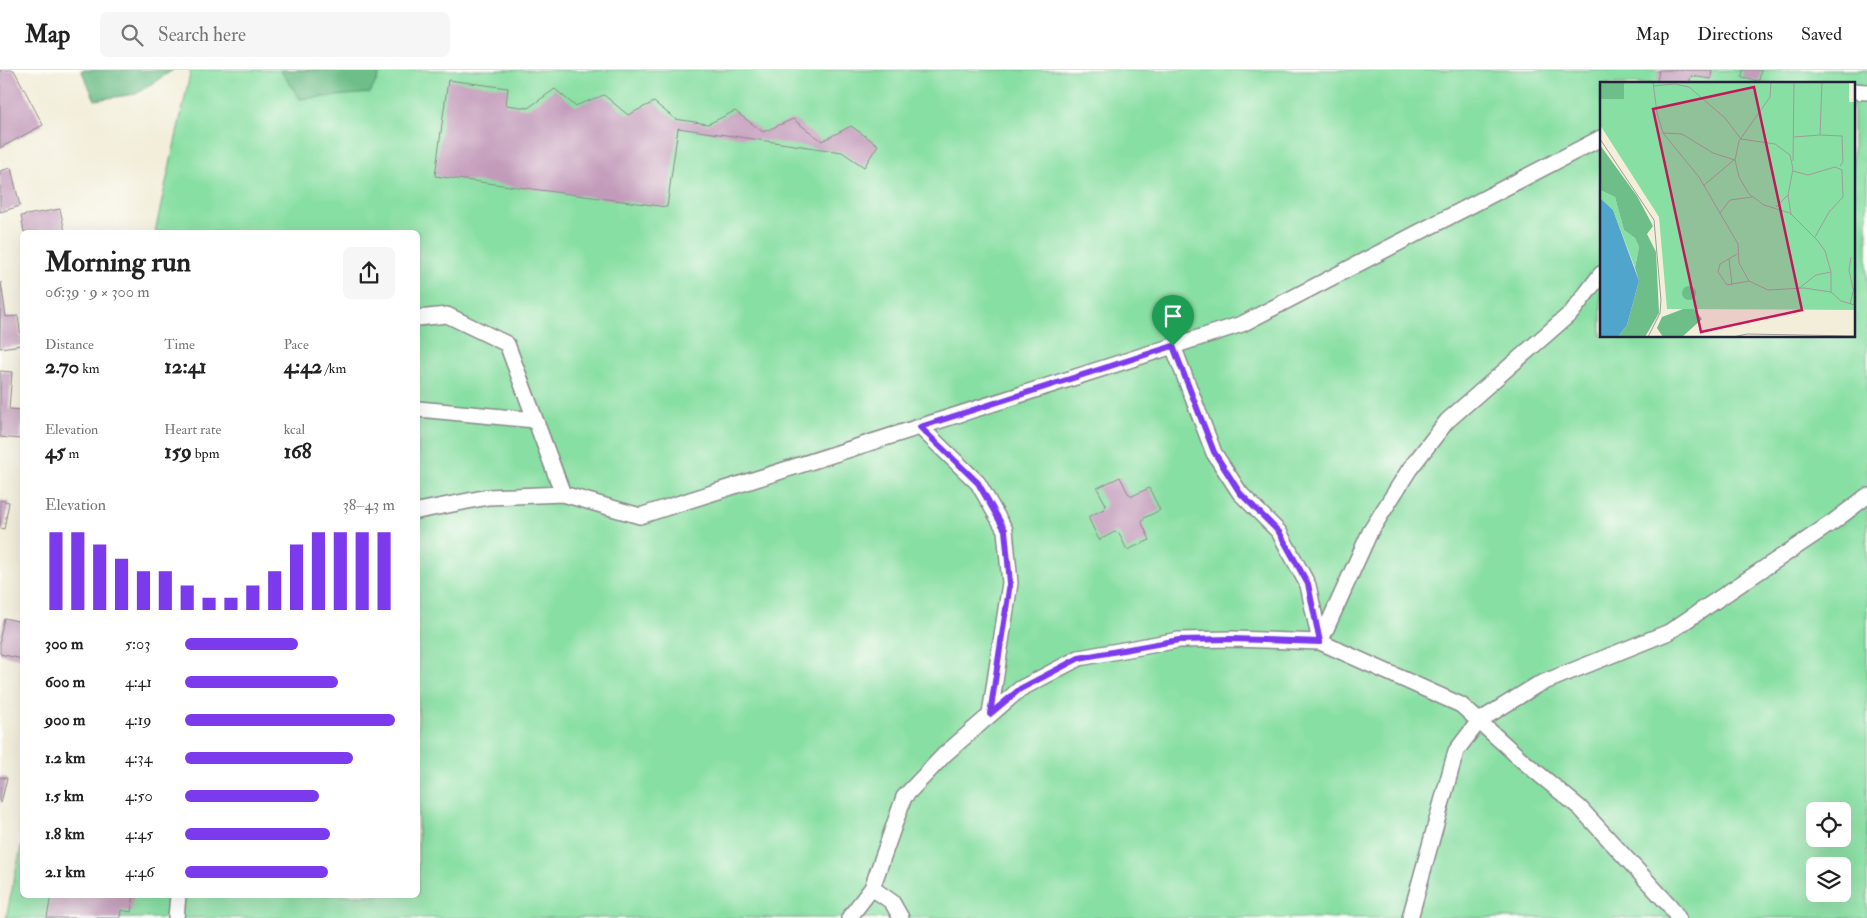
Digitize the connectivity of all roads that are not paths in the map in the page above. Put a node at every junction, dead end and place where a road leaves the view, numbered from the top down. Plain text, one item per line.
1 (1854, 91) edge
2 (1867, 92) edge
3 (1600, 139) edge
4 (1600, 275) edge
5 (420, 318) edge
6 (1173, 346) junction
7 (420, 409) edge
8 (535, 420) junction
9 (920, 427) junction
10 (563, 494) junction
11 (1867, 496) edge
12 (420, 511) edge
13 (1320, 642) junction
14 (990, 714) junction
15 (1479, 721) junction
16 (872, 888) junction
17 (178, 898) edge
18 (176, 918) edge
19 (849, 918) edge
20 (901, 918) edge
21 (1410, 918) edge
22 (1678, 918) edge

1 - 2 lane
3 - 6 lane
4 - 13 lane
5 - 8 lane
6 - 9 lane
6 - 13 lane
7 - 8 lane
8 - 10 lane
9 - 10 lane
9 - 14 lane
10 - 12 lane
11 - 15 lane
13 - 14 lane
13 - 15 lane
14 - 16 lane
15 - 21 lane
15 - 22 lane
16 - 19 lane
16 - 20 lane
17 - 18 lane

